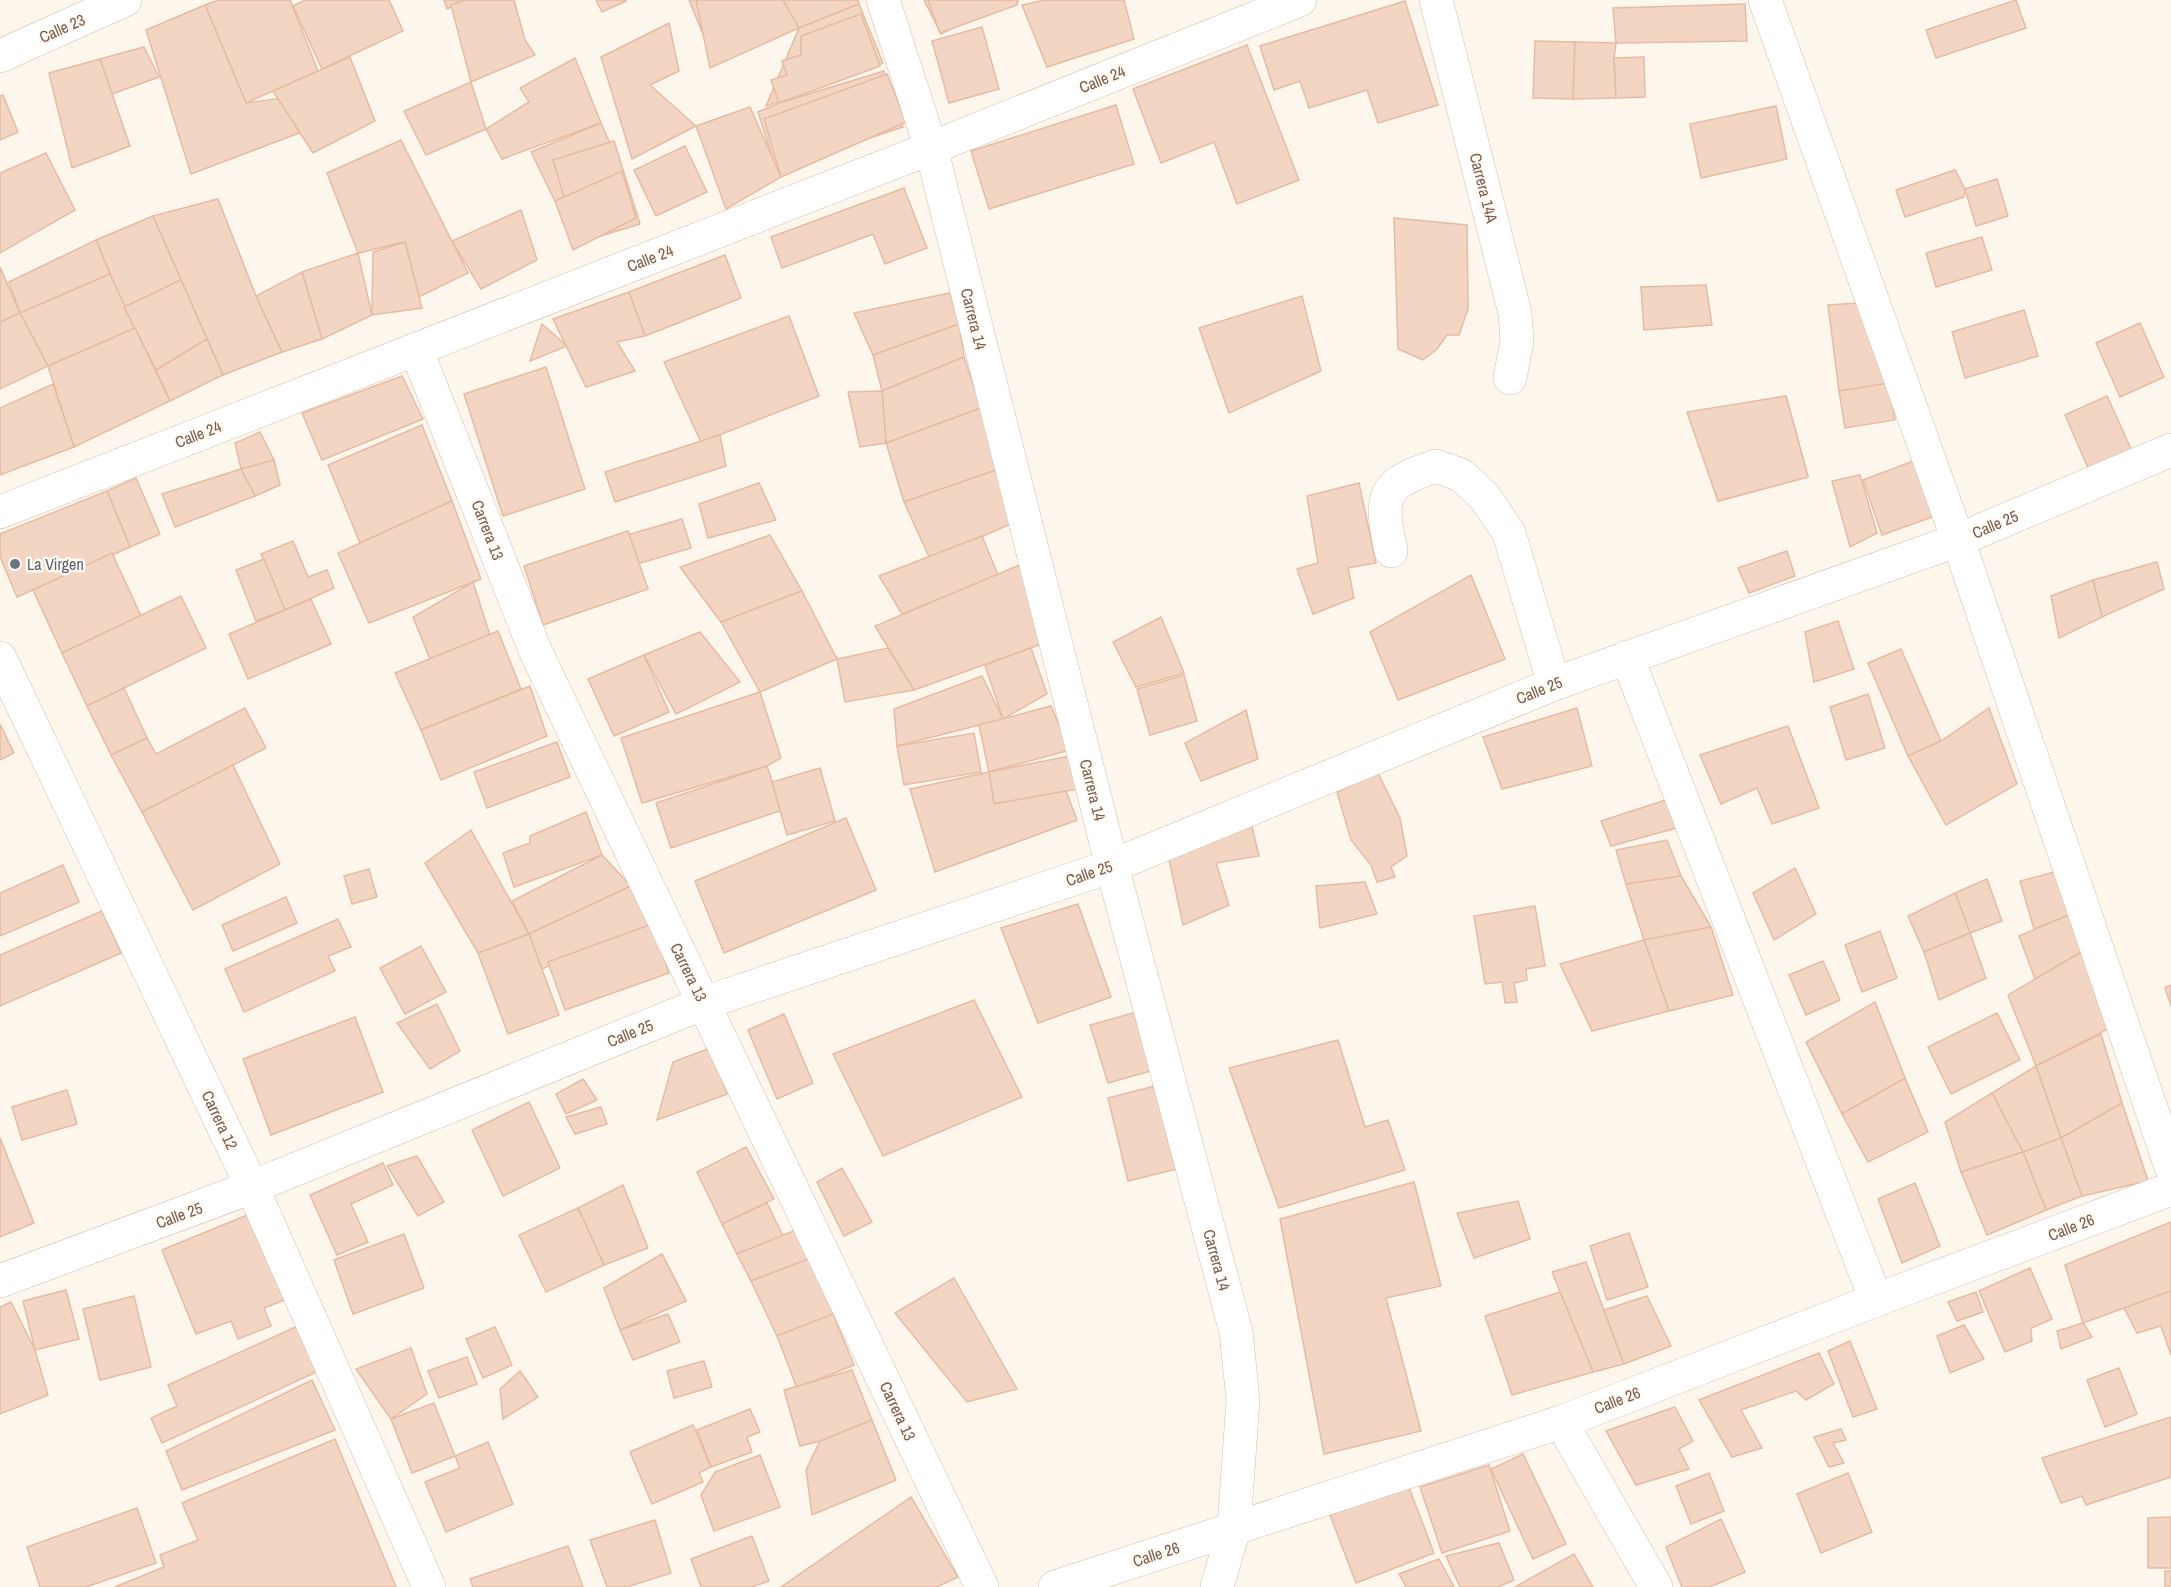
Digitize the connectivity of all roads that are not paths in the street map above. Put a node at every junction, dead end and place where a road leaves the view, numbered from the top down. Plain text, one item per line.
1 (125, 0) edge
2 (883, 0) edge
3 (1300, 0) edge
4 (1436, 0) edge
5 (1766, 0) edge
6 (0, 56) edge
7 (931, 148) junction
8 (416, 349) junction
9 (1510, 378) dead end
10 (2171, 450) edge
11 (0, 512) edge
12 (1958, 540) junction
13 (1391, 551) dead end
14 (1627, 657) junction
15 (0, 658) edge
16 (1554, 684) junction
17 (1112, 866) junction
18 (704, 1003) junction
19 (2171, 1167) edge
20 (252, 1187) junction
21 (2171, 1189) edge
22 (0, 1281) edge
23 (1876, 1300) junction
24 (1561, 1422) junction
25 (1234, 1528) junction
26 (429, 1587) edge
27 (982, 1587) edge
28 (1055, 1587) edge
29 (1217, 1587) edge
30 (1656, 1587) edge

1 - 6 street, Calle 23
2 - 7 street, Carrera 14
3 - 7 street, Calle 24
4 - 9 street, Carrera 14A
5 - 12 street
7 - 8 street, Calle 24
7 - 17 street, Carrera 14
8 - 11 street, Calle 24
8 - 18 street, Carrera 13
10 - 12 street, Calle 25
12 - 14 street, Calle 25
12 - 19 street
13 - 16 street
14 - 16 street, Calle 25
14 - 23 street
15 - 20 street, Carrera 12
16 - 17 street, Calle 25
17 - 18 street, Calle 25
17 - 25 street, Carrera 14
18 - 20 street, Calle 25
18 - 27 street, Carrera 13
20 - 22 street, Calle 25
20 - 26 street, Carrera 12
21 - 23 street, Calle 26
23 - 24 street, Calle 26
24 - 25 street, Calle 26
24 - 30 street
25 - 28 street, Calle 26
25 - 29 street, Carrera 14

